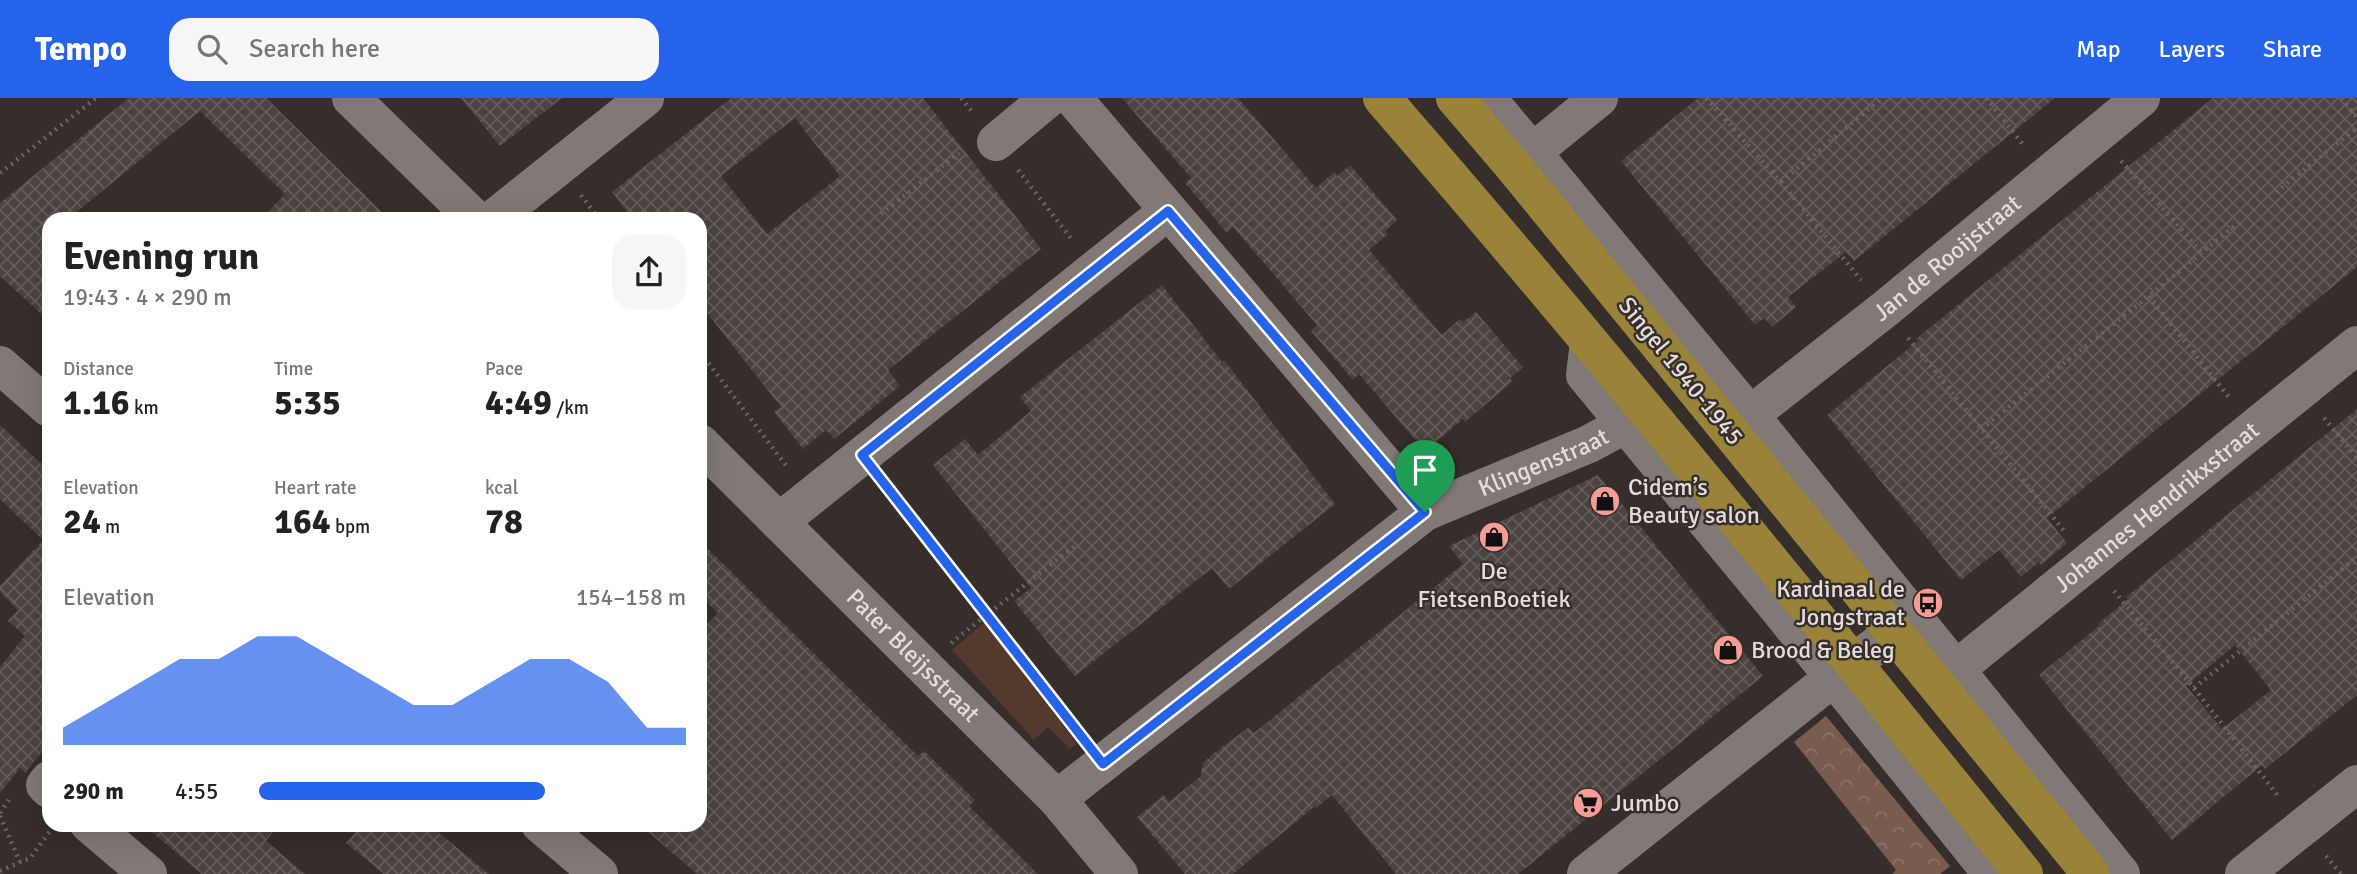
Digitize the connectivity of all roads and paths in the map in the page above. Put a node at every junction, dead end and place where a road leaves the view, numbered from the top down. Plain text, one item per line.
1 (96, 98) edge
2 (351, 98) edge
3 (645, 98) edge
4 (961, 98) edge
5 (1048, 98) edge
6 (1073, 98) edge
7 (1382, 98) edge
8 (1455, 98) edge
9 (1487, 98) edge
10 (1599, 98) edge
11 (1706, 98) edge
12 (1882, 98) edge
13 (1986, 98) edge
14 (2141, 98) edge
15 (2342, 98) edge
16 (2357, 118) edge
17 (2357, 128) edge
18 (2097, 134) junction
19 (992, 136) junction
20 (1524, 159) junction
21 (0, 173) edge
22 (2047, 176) junction
23 (1781, 182) junction
24 (2276, 192) dead end
25 (1168, 211) junction
26 (468, 212) edge
27 (502, 212) edge
28 (880, 214) dead end
29 (2238, 223) dead end
30 (2201, 252) junction
31 (1095, 269) junction
32 (2149, 296) junction
33 (1885, 309) junction
34 (1589, 342) junction
35 (2357, 345) edge
36 (707, 361) edge
37 (0, 365) edge
38 (2301, 390) junction
39 (42, 402) edge
40 (1750, 415) junction
41 (1626, 424) junction
42 (2254, 428) junction
43 (1980, 429) junction
44 (707, 450) edge
45 (862, 455) junction
46 (2357, 458) edge
47 (810, 497) junction
48 (1425, 512) junction
49 (779, 522) junction
50 (1077, 544) dead end
51 (2357, 557) edge
52 (2089, 562) junction
53 (987, 615) junction
54 (1893, 633) junction
55 (923, 666) junction
56 (1844, 669) junction
57 (1955, 670) junction
58 (2194, 688) junction
59 (1103, 764) junction
60 (2357, 784) edge
61 (1058, 799) junction
62 (0, 816) edge
63 (2302, 828) junction
64 (50, 832) edge
65 (98, 832) edge
66 (550, 832) edge
67 (20, 862) junction
68 (0, 871) edge
69 (148, 874) edge
70 (600, 874) edge
71 (1119, 874) edge
72 (1586, 874) edge
73 (1992, 874) edge
74 (2024, 874) edge
75 (2091, 874) edge
76 (2121, 874) edge
77 (2244, 874) edge
78 (2341, 874) edge

1 - 21 path
2 - 26 street
3 - 27 street
4 - 19 path
5 - 19 street
6 - 25 street
7 - 34 main road
8 - 20 main road, Singel 1940-1945
9 - 20 street, Singel 1940-1945
10 - 20 street
11 - 23 path
12 - 23 path
13 - 22 path
14 - 18 street, Jan de Rooijstraat
15 - 16 path
17 - 24 path
18 - 22 street, Jan de Rooijstraat
18 - 30 path
19 - 28 path
19 - 31 path
20 - 40 street, Singel 1940-1945
20 - 54 main road, Singel 1940-1945
22 - 33 street, Jan de Rooijstraat
23 - 33 path
25 - 31 street
25 - 48 street
29 - 30 path
30 - 32 path
31 - 45 street
32 - 42 path
32 - 43 path
33 - 40 street, Jan de Rooijstraat
33 - 43 path
34 - 41 street
34 - 56 main road
35 - 38 street, Johannes Hendrikxstraat
36 - 47 path
37 - 39 street
38 - 42 street, Johannes Hendrikxstraat
38 - 46 path
40 - 57 street, Singel 1940-1945
41 - 48 street, Klingenstraat
41 - 56 street
42 - 52 street, Johannes Hendrikxstraat
43 - 52 path
44 - 49 street, Pater Bleijsstraat
45 - 47 street
45 - 53 path
47 - 49 street
48 - 59 street, Klingenstraat
49 - 55 street, Pater Bleijsstraat
50 - 53 path
51 - 58 path
52 - 57 street, Johannes Hendrikxstraat
52 - 58 path
53 - 55 path
53 - 59 path
54 - 56 street
54 - 75 main road, Singel 1940-1945
55 - 61 street, Pater Bleijsstraat
56 - 72 street
56 - 73 street
56 - 74 main road
57 - 76 street, Singel 1940-1945
58 - 63 path
59 - 61 street, Klingenstraat
60 - 63 street
61 - 71 street, Pater Bleijsstraat
62 - 67 path
63 - 77 street
63 - 78 path
64 - 67 path
65 - 69 street
66 - 70 street
67 - 68 path

